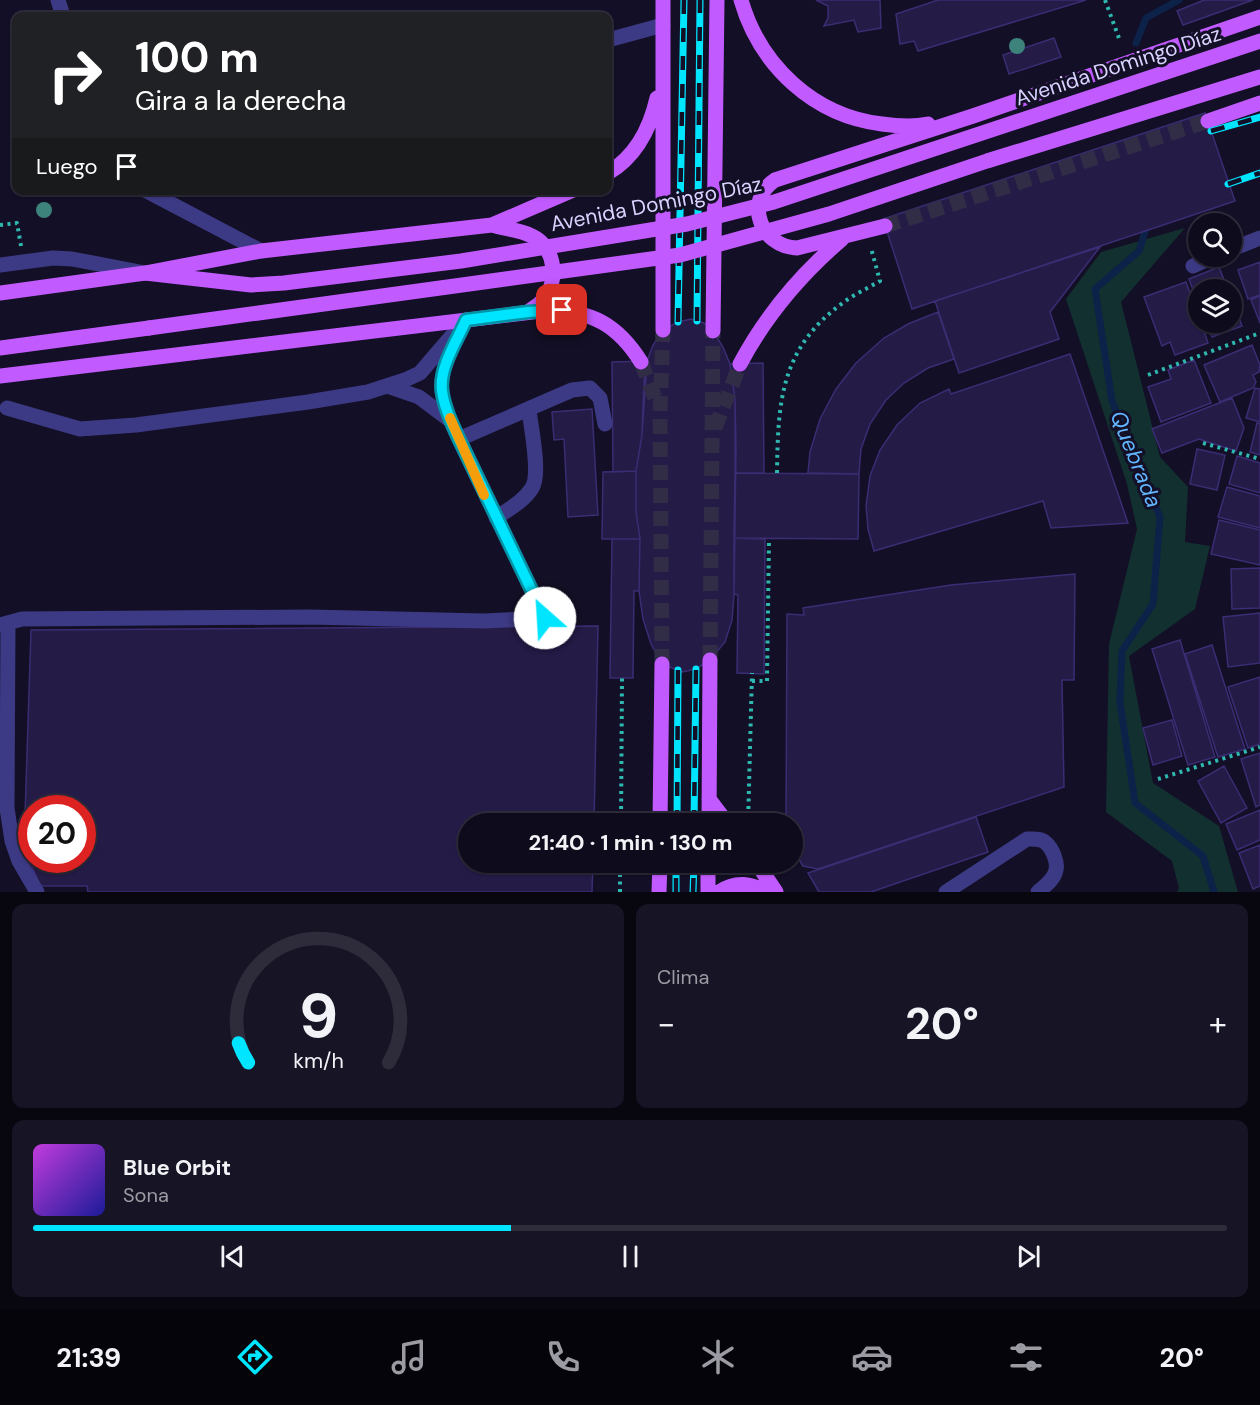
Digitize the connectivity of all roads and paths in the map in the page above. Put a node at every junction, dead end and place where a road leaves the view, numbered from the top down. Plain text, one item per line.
1 (663, 0) edge
2 (717, 0) edge
3 (741, 0) edge
4 (1105, 0) edge
5 (1260, 17) edge
6 (663, 25) junction
7 (612, 39) edge
8 (1120, 41) dead end
9 (1260, 41) edge
10 (662, 74) junction
11 (1260, 77) edge
12 (1260, 103) edge
13 (973, 116) junction
14 (1208, 121) tunnel mouth
15 (612, 170) edge
16 (155, 195) edge
17 (561, 195) edge
18 (0, 225) edge
19 (492, 225) junction
20 (885, 226) tunnel mouth
21 (867, 231) junction
22 (844, 237) junction
23 (1260, 238) edge
24 (1242, 245) edge
25 (261, 251) junction
26 (23, 262) junction
27 (0, 265) edge
28 (146, 273) junction
29 (0, 293) edge
30 (528, 312) junction
31 (466, 320) junction
32 (663, 330) tunnel mouth
33 (713, 331) tunnel mouth
34 (1260, 333) edge
35 (0, 348) edge
36 (640, 362) tunnel mouth
37 (740, 364) tunnel mouth
38 (1148, 375) dead end
39 (0, 376) edge
40 (387, 386) junction
41 (7, 408) dead end
42 (530, 410) junction
43 (450, 421) junction
44 (604, 424) dead end
45 (459, 439) junction
46 (1203, 443) dead end
47 (1260, 459) edge
48 (777, 473) dead end
49 (496, 518) junction
50 (769, 539) dead end
51 (4, 624) edge
52 (710, 660) tunnel mouth
53 (662, 664) tunnel mouth
54 (752, 674) dead end
55 (622, 678) dead end
56 (752, 681) junction
57 (1260, 747) edge
58 (1158, 779) dead end
59 (709, 799) junction
60 (621, 813) edge
61 (660, 813) edge
62 (709, 813) edge
63 (720, 813) edge
64 (748, 813) edge
65 (620, 873) edge
66 (660, 873) edge
67 (708, 873) edge
68 (763, 873) edge
69 (37, 892) edge
70 (620, 892) edge
71 (659, 892) edge
72 (708, 892) edge
73 (719, 892) edge
74 (769, 892) edge
75 (776, 892) edge
76 (946, 892) edge
77 (1038, 892) edge

1 - 6 main road
2 - 33 main road
3 - 13 main road
4 - 8 path
5 - 13 main road
6 - 7 street
6 - 10 main road
9 - 28 main road, Avenida Domingo Díaz, bridge
10 - 15 main road
10 - 32 main road
11 - 35 main road, bridge
12 - 14 main road
13 - 22 main road
16 - 25 street
17 - 19 main road
18 - 26 path
19 - 25 main road
19 - 30 main road
20 - 21 main road
21 - 22 main road
21 - 48 path
22 - 37 main road
23 - 24 street
25 - 28 main road
26 - 27 street
26 - 28 street
28 - 29 main road
30 - 31 main road
30 - 36 main road
31 - 39 main road
31 - 40 street
31 - 43 street
34 - 38 path
40 - 41 street
40 - 43 street
42 - 44 street
42 - 45 street
42 - 49 street
43 - 45 street
45 - 49 street
46 - 47 path
49 - 51 street
50 - 56 path
51 - 69 street
52 - 59 main road
53 - 61 main road
54 - 56 path
55 - 60 path
56 - 64 path
57 - 58 path
59 - 62 main road
59 - 63 main road
65 - 70 path
66 - 71 main road
67 - 72 main road
68 - 75 main road
73 - 74 main road
76 - 77 street

